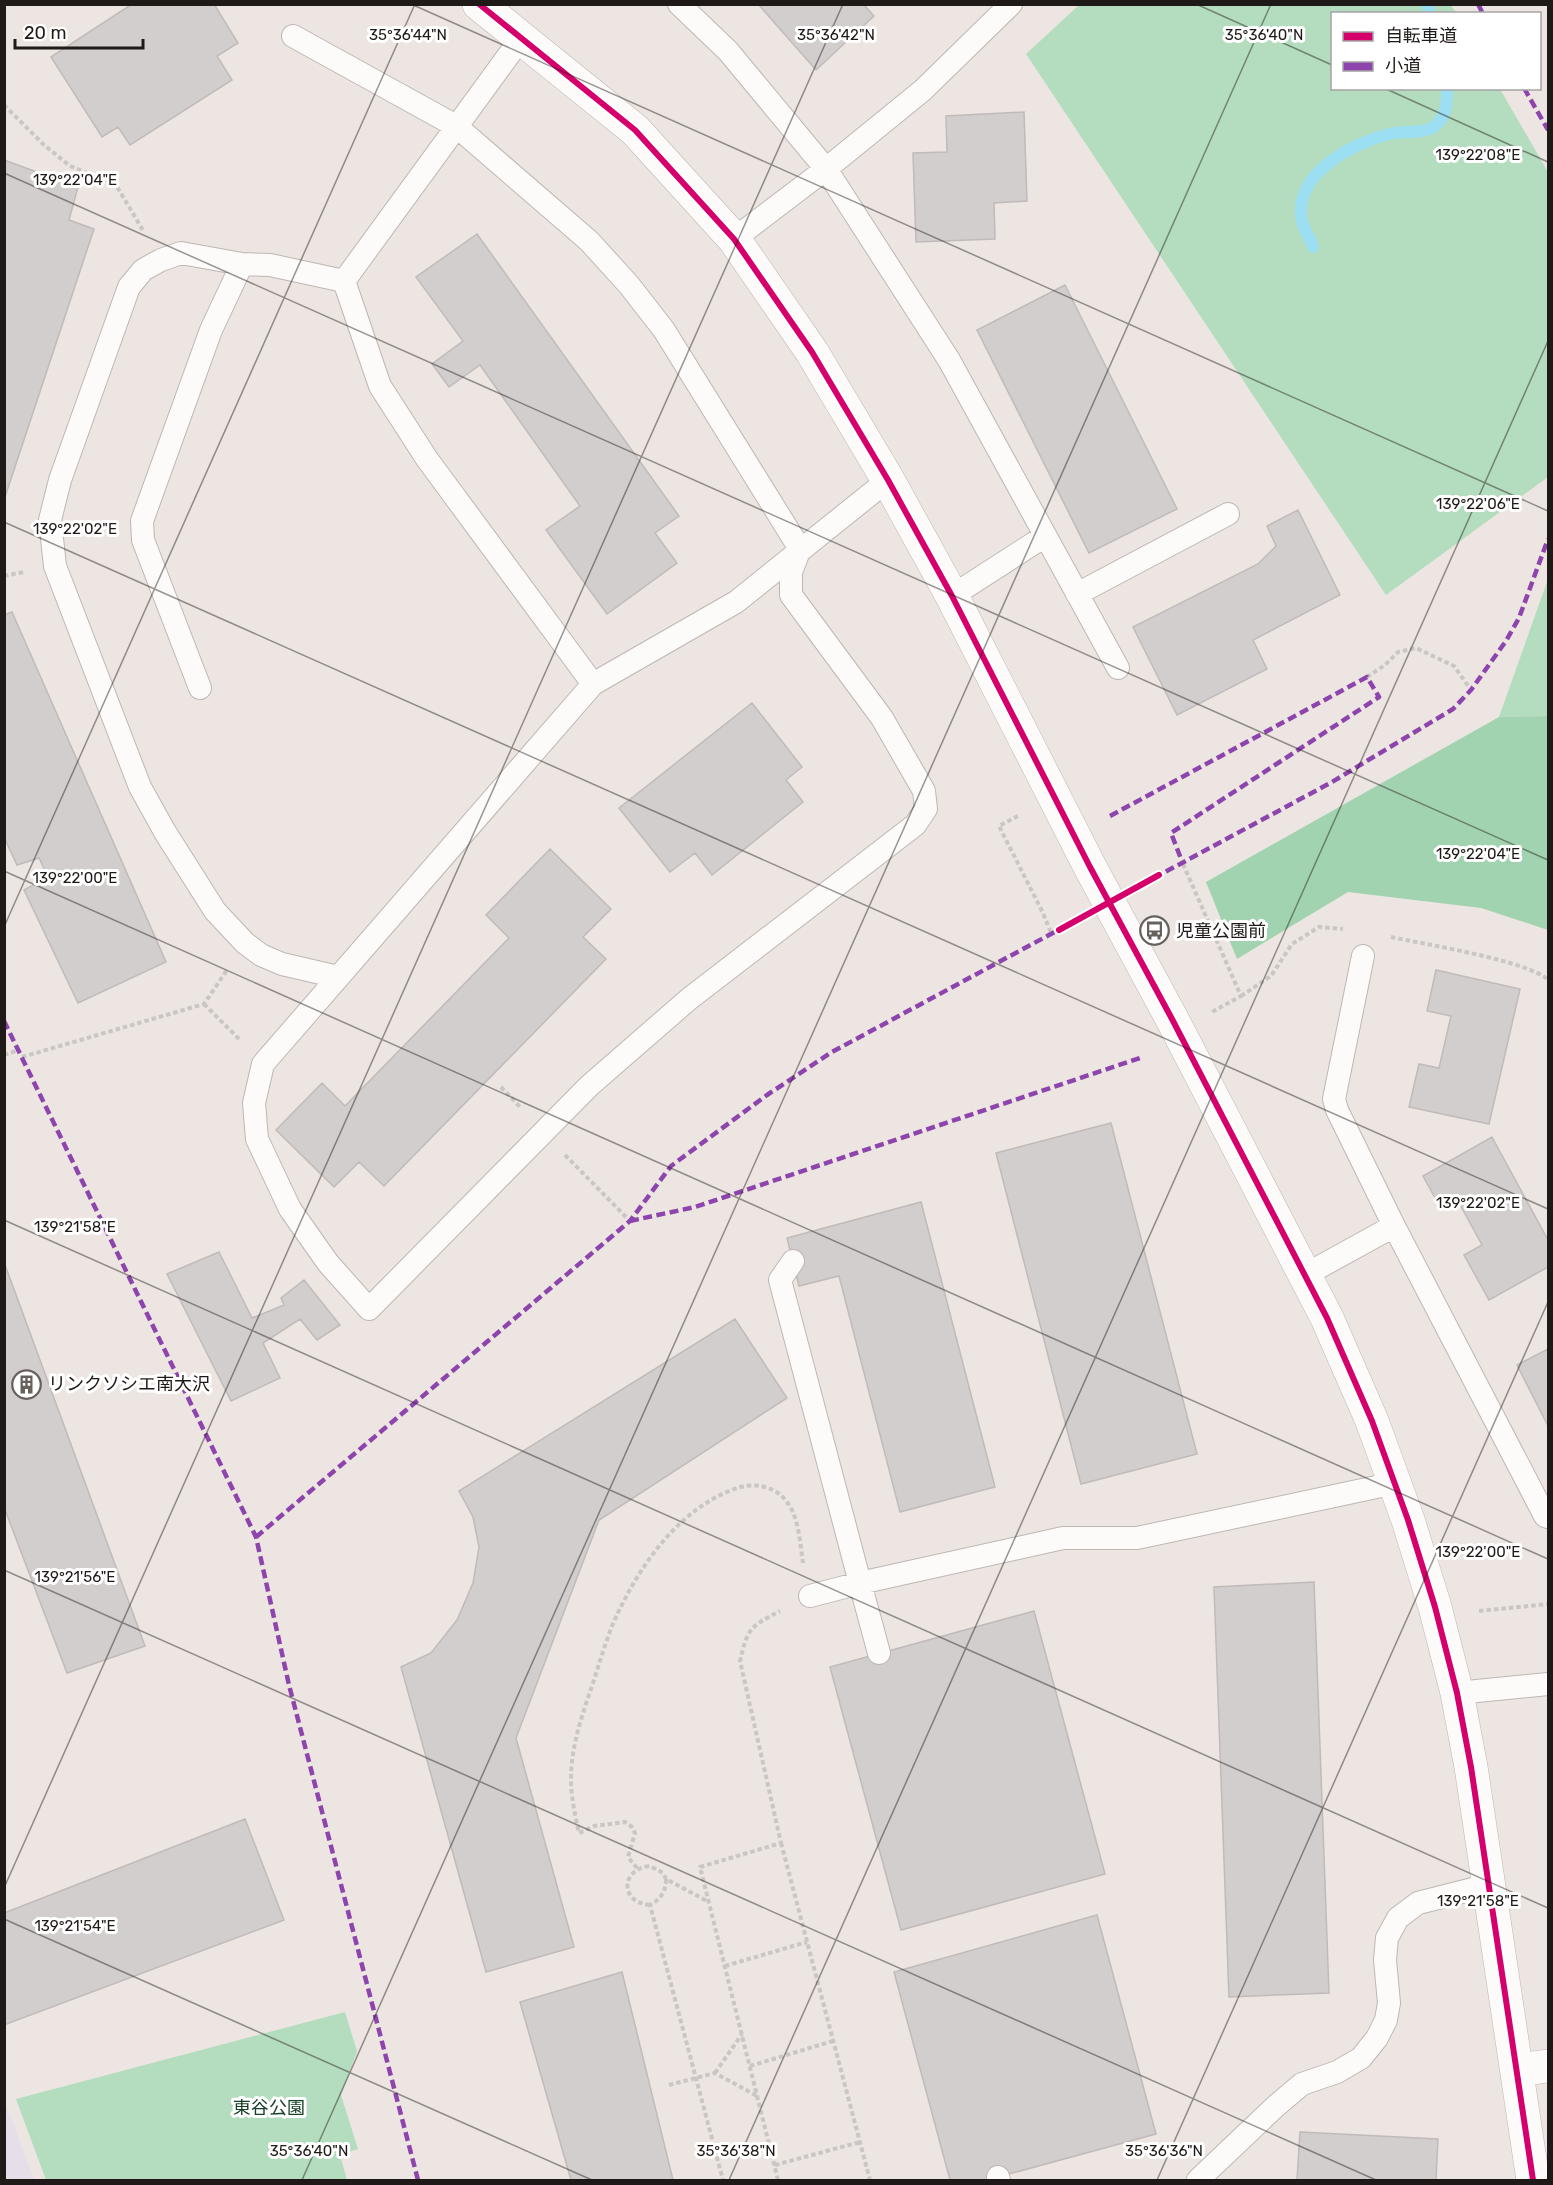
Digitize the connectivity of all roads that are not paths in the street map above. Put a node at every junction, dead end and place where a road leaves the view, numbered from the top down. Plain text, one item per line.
1 (479, 4) edge
2 (679, 4) edge
3 (1011, 4) edge
4 (293, 36) dead end
5 (522, 37) junction
6 (456, 126) junction
7 (826, 169) junction
8 (734, 239) junction
9 (242, 264) junction
10 (344, 281) junction
11 (888, 480) junction
12 (1228, 514) dead end
13 (1045, 536) junction
14 (800, 549) junction
15 (1077, 594) junction
16 (952, 596) junction
17 (1118, 668) dead end
18 (593, 684) junction
19 (200, 688) dead end
20 (1363, 956) dead end
21 (338, 977) junction
22 (1394, 1226) junction
23 (793, 1262) dead end
24 (1305, 1275) junction
25 (1395, 1483) junction
26 (1548, 1517) edge
27 (860, 1583) junction
28 (810, 1596) road end
29 (879, 1653) dead end
30 (1548, 1684) edge
31 (1457, 1693) junction
32 (1489, 1885) junction
33 (1533, 2068) edge
34 (1198, 2181) edge
35 (1533, 2181) edge

1 - 5 street
2 - 7 lane
3 - 7 lane
4 - 6 lane
5 - 6 lane
5 - 8 street
6 - 10 lane
6 - 14 lane
7 - 8 lane
7 - 13 lane
8 - 11 street
9 - 10 lane
9 - 19 lane
9 - 21 lane
10 - 18 lane
11 - 14 lane
11 - 16 street
12 - 15 lane
13 - 15 lane
13 - 16 lane
14 - 18 lane
14 - 21 lane
15 - 17 lane
16 - 24 street
18 - 21 lane
20 - 22 lane
22 - 24 lane
22 - 26 lane
23 - 27 lane
24 - 25 street
25 - 27 lane
25 - 31 street
27 - 28 lane
27 - 29 lane
30 - 31 lane
31 - 32 street
32 - 33 street
32 - 34 lane
33 - 35 street

